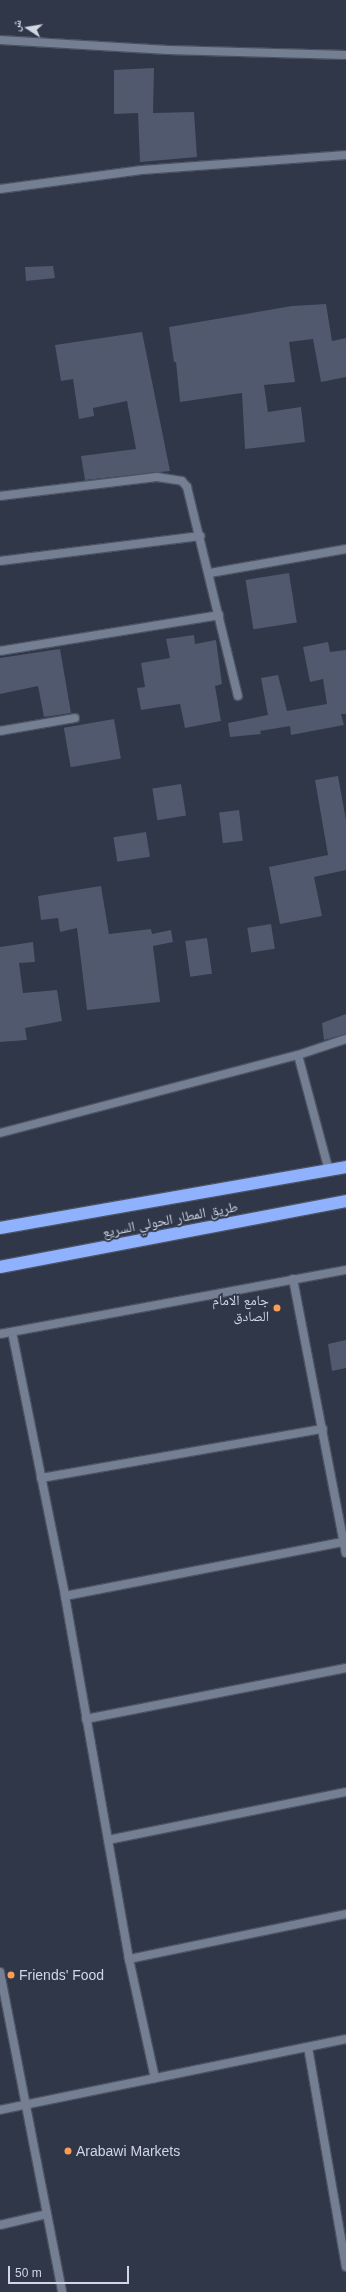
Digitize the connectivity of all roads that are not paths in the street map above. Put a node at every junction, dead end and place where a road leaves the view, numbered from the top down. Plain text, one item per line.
1 (0, 40) edge
2 (346, 55) edge
3 (346, 155) edge
4 (0, 189) edge
5 (0, 496) edge
6 (200, 536) junction
7 (346, 549) edge
8 (0, 561) edge
9 (210, 573) junction
10 (219, 615) junction
11 (0, 651) edge
12 (238, 696) dead end
13 (75, 718) dead end
14 (0, 731) edge
15 (346, 1038) edge
16 (298, 1055) junction
17 (0, 1133) edge
18 (346, 1168) edge
19 (329, 1171) junction
20 (346, 1201) edge
21 (0, 1228) edge
22 (0, 1267) edge
23 (346, 1270) edge
24 (293, 1279) junction
25 (12, 1332) junction
26 (0, 1334) edge
27 (323, 1429) junction
28 (41, 1478) junction
29 (344, 1542) junction
30 (346, 1553) edge
31 (65, 1596) junction
32 (346, 1668) edge
33 (86, 1719) junction
34 (346, 1792) edge
35 (108, 1840) junction
36 (346, 1914) edge
37 (129, 1959) junction
38 (1, 1978) edge
39 (346, 2039) edge
40 (308, 2046) junction
41 (155, 2078) junction
42 (24, 2105) junction
43 (0, 2110) edge
44 (47, 2214) junction
45 (0, 2225) edge
46 (346, 2267) edge
47 (62, 2292) edge

1 - 2 street
3 - 4 street
5 - 6 street
6 - 8 street
6 - 9 street
7 - 9 street
9 - 10 street
10 - 11 street
10 - 12 street
13 - 14 street
15 - 16 street
16 - 17 street
16 - 19 street
18 - 19 highway, طريق المطار الحولي السريع
19 - 21 highway, طريق المطار الحولي السريع
20 - 22 highway, طريق المطار الحولي السريع
23 - 24 street
24 - 25 street
24 - 27 street
25 - 26 street
25 - 28 street
27 - 28 street
27 - 29 street
28 - 31 street
29 - 30 street
29 - 31 street
31 - 33 street
32 - 33 street
33 - 35 street
34 - 35 street
35 - 37 street
36 - 37 street
37 - 41 street
38 - 42 street
39 - 40 street
40 - 41 street
40 - 46 street
41 - 42 street
42 - 43 street
42 - 44 street
44 - 45 street
44 - 47 street

